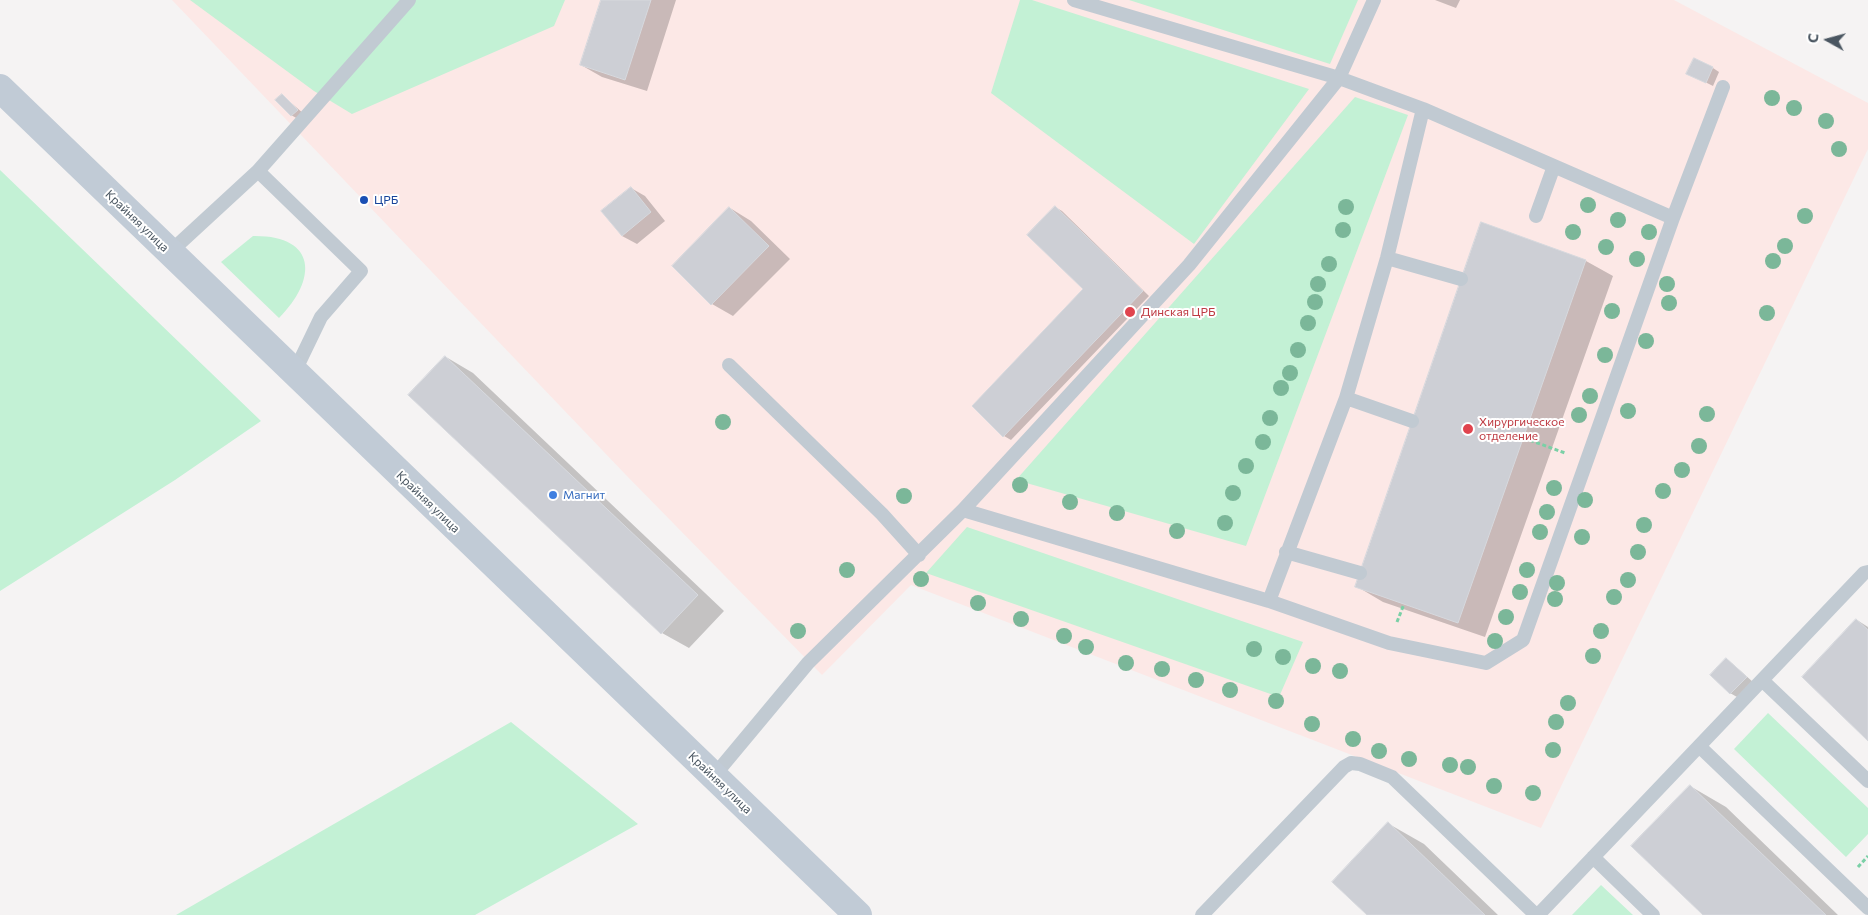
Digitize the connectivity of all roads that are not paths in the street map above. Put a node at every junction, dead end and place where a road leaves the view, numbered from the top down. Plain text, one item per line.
1 (408, 0) edge
2 (1074, 0) edge
3 (1374, 0) edge
4 (1339, 78) junction
5 (1723, 87) dead end
6 (0, 88) edge
7 (1423, 109) junction
8 (1554, 166) junction
9 (258, 171) junction
10 (1536, 216) dead end
11 (1673, 218) junction
12 (169, 253) junction
13 (1387, 258) junction
14 (1461, 278) dead end
15 (729, 365) dead end
16 (294, 373) junction
17 (1346, 398) junction
18 (1412, 421) dead end
19 (963, 510) junction
20 (1286, 552) junction
21 (919, 554) junction
22 (1868, 572) edge
23 (1360, 573) dead end
24 (1269, 601) junction
25 (1762, 680) junction
26 (1699, 746) junction
27 (713, 777) junction
28 (1868, 781) edge
29 (1593, 857) junction
30 (1868, 908) edge
31 (858, 915) edge
32 (1202, 915) edge
33 (1537, 915) edge
34 (1653, 915) edge

1 - 9 lane
2 - 4 lane
3 - 4 lane
4 - 7 lane
4 - 19 lane
5 - 11 lane
6 - 12 main road, Крайняя улица
7 - 8 lane
7 - 13 lane
8 - 10 lane
8 - 11 lane
9 - 12 lane
9 - 16 lane
11 - 24 lane
12 - 16 main road, Крайняя улица
13 - 14 lane
13 - 17 lane
15 - 21 lane
16 - 27 main road, Крайняя улица
17 - 18 lane
17 - 20 lane
19 - 21 lane
19 - 24 lane
20 - 23 lane
20 - 24 lane
21 - 27 lane
22 - 25 lane
25 - 26 lane
25 - 28 lane
26 - 29 lane
26 - 30 lane
27 - 31 main road, Крайняя улица
29 - 33 lane
29 - 34 lane
32 - 33 lane

